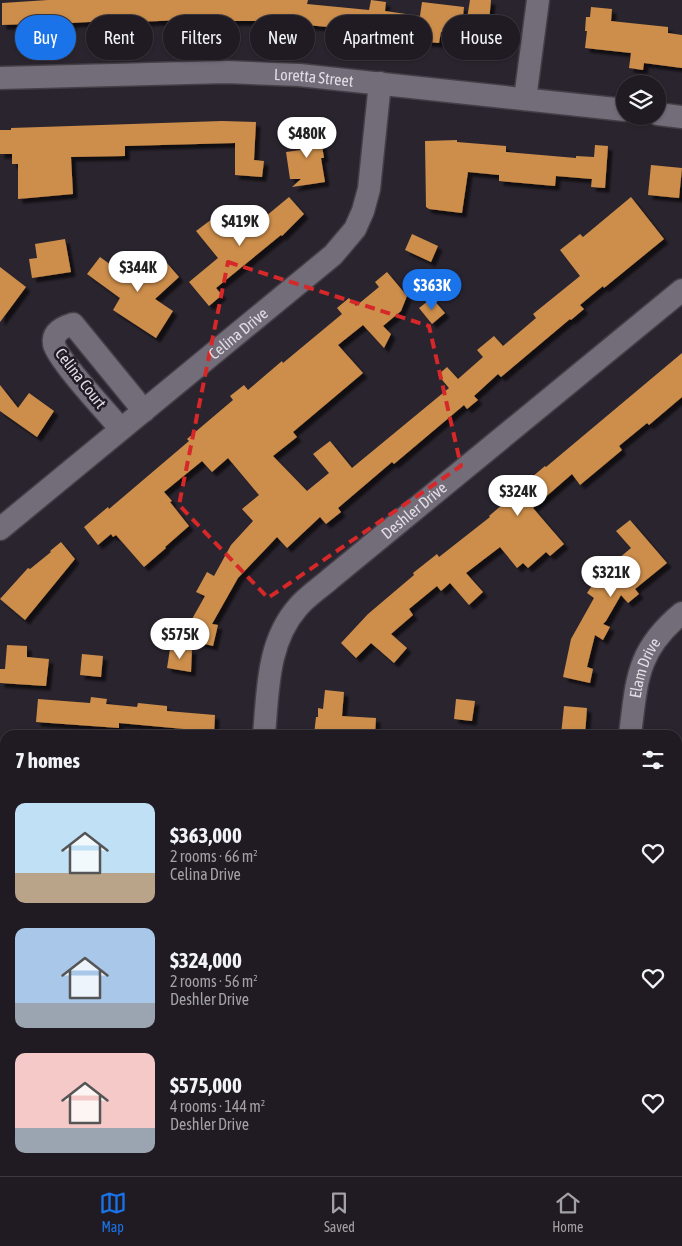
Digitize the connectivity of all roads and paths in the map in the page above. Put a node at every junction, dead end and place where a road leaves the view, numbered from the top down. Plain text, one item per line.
1 (538, 0) edge
2 (0, 78) edge
3 (380, 83) junction
4 (526, 99) junction
5 (616, 109) edge
6 (666, 115) edge
7 (682, 117) edge
8 (682, 290) edge
9 (144, 410) junction
10 (121, 429) junction
11 (0, 529) edge
12 (682, 613) edge
13 (264, 730) edge
14 (631, 730) edge

1 - 4 street
2 - 3 street, Loretta Street
3 - 4 street, Loretta Street
3 - 9 street, Celina Drive
4 - 5 street, Loretta Street
6 - 7 street
8 - 13 street, Deshler Drive
9 - 10 street, Celina Drive
9 - 10 street, Celina Court
10 - 11 street, Celina Drive
12 - 14 street, Elam Drive

